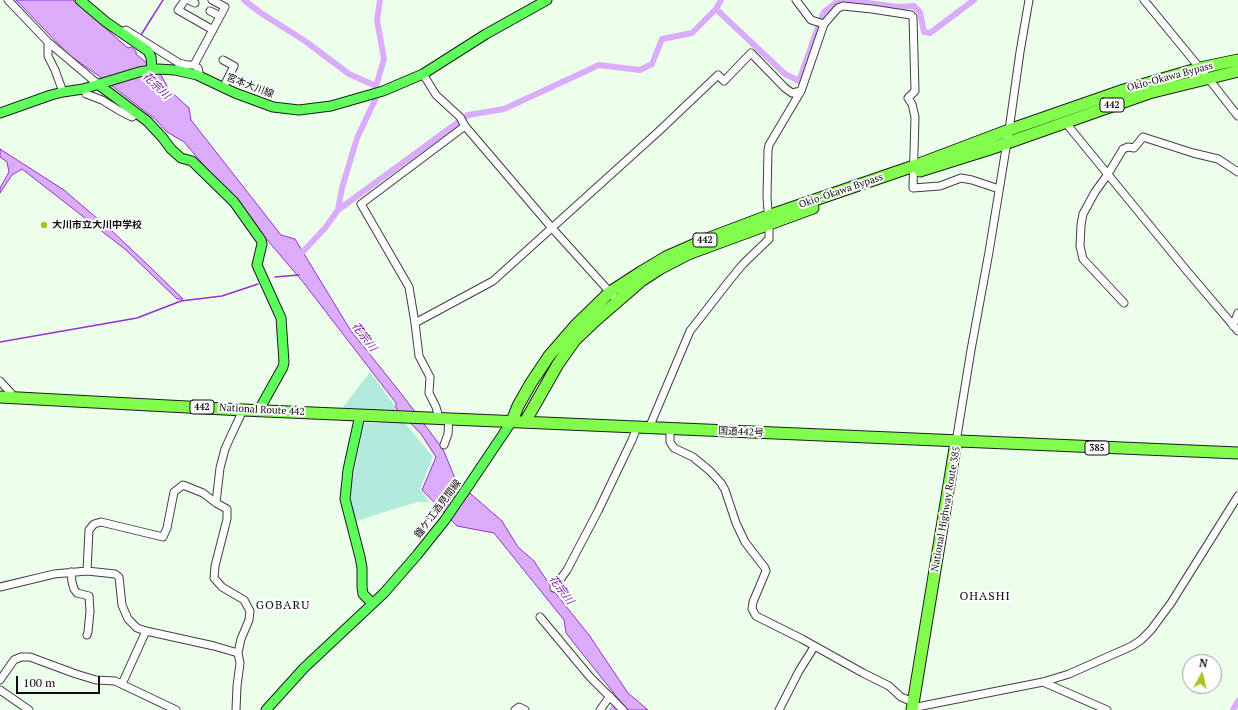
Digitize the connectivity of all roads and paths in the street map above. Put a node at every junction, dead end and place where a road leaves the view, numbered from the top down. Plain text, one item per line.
1 (8, 0) edge
2 (80, 0) edge
3 (185, 0) edge
4 (212, 0) edge
5 (548, 0) edge
6 (796, 0) edge
7 (1029, 0) edge
8 (1144, 0) edge
9 (210, 11) dead end
10 (220, 16) junction
11 (821, 23) junction
12 (213, 30) junction
13 (120, 32) junction
14 (48, 42) junction
15 (223, 60) dead end
16 (1238, 60) edge
17 (194, 66) junction
18 (154, 68) junction
19 (1200, 68) junction
20 (1238, 71) edge
21 (423, 74) junction
22 (197, 75) junction
23 (1208, 78) junction
24 (101, 84) junction
25 (223, 88) junction
26 (801, 91) junction
27 (63, 92) junction
28 (86, 94) dead end
29 (0, 113) edge
30 (137, 113) junction
31 (1238, 116) edge
32 (462, 122) junction
33 (1065, 122) junction
34 (1009, 130) junction
35 (1007, 142) junction
36 (989, 144) junction
37 (914, 169) junction
38 (1238, 172) edge
39 (1108, 174) junction
40 (999, 189) junction
41 (769, 221) junction
42 (552, 228) junction
43 (614, 296) junction
44 (1124, 303) dead end
45 (1238, 313) edge
46 (415, 323) junction
47 (1236, 328) edge
48 (0, 381) edge
49 (6, 398) edge
50 (243, 410) junction
51 (259, 410) junction
52 (360, 415) junction
53 (444, 418) junction
54 (506, 421) junction
55 (525, 422) junction
56 (637, 427) junction
57 (650, 428) junction
58 (670, 428) junction
59 (956, 442) junction
60 (444, 445) dead end
61 (1238, 454) edge
62 (1238, 496) edge
63 (216, 503) junction
64 (88, 571) junction
65 (71, 572) junction
66 (0, 587) edge
67 (554, 588) dead end
68 (372, 603) junction
69 (540, 617) dead end
70 (146, 631) junction
71 (87, 635) dead end
72 (814, 646) junction
73 (238, 653) junction
74 (0, 680) edge
75 (1043, 682) junction
76 (122, 684) junction
77 (0, 690) edge
78 (610, 696) junction
79 (912, 707) edge
80 (29, 710) edge
81 (176, 710) edge
82 (236, 710) edge
83 (266, 710) edge
84 (515, 710) edge
85 (526, 710) edge
86 (600, 710) edge
87 (623, 710) edge
88 (779, 710) edge
89 (1107, 710) edge

1 - 14 street
2 - 13 main road
3 - 12 street
4 - 10 street
5 - 21 main road, 宮本大川線
6 - 11 street
7 - 34 street
8 - 19 street
9 - 10 street
10 - 12 street
11 - 26 street
11 - 37 street
12 - 17 street
13 - 17 street
13 - 18 main road
14 - 24 street
14 - 27 street
15 - 25 street
16 - 19 highway, Okio-Okawa Bypass / 442
17 - 22 street
18 - 22 main road, 宮本大川線
18 - 24 main road, 宮本大川線
19 - 23 street
19 - 34 highway, Okio-Okawa Bypass / 442
20 - 23 highway, Okio-Okawa Bypass / 442
21 - 25 main road, 宮本大川線
21 - 32 street
22 - 25 main road, 宮本大川線
23 - 31 street
23 - 33 highway, Okio-Okawa Bypass / 442
24 - 27 main road, 宮本大川線
24 - 30 main road
26 - 41 street
26 - 42 street
27 - 29 main road, 宮本大川線
28 - 30 street
30 - 51 main road
32 - 42 street
32 - 46 street
33 - 35 highway, Okio-Okawa Bypass / 442
33 - 39 street
34 - 35 street
34 - 36 highway, Okio-Okawa Bypass / 442
35 - 36 highway, Okio-Okawa Bypass / 442
35 - 40 street
36 - 37 highway, Okio-Okawa Bypass / 442
37 - 40 street
37 - 41 highway, Okio-Okawa Bypass / 442
38 - 39 street
39 - 44 street
39 - 47 street
40 - 59 street
41 - 43 highway, Okio-Okawa Bypass / 442
41 - 57 street
42 - 43 street
42 - 46 street
43 - 54 highway, Okio-Okawa Bypass / 442
43 - 55 highway, Okio-Okawa Bypass / 442
45 - 47 street
46 - 53 street
48 - 49 street
49 - 50 highway, National Route 442 / 442
50 - 51 highway, National Route 442 / 442
50 - 63 street
51 - 52 highway, National Route 442 / 442
52 - 53 highway, National Route 442 / 442
52 - 68 main road
53 - 54 highway, National Route 442 / 442
53 - 60 street
54 - 55 highway, National Route 442 / 442
54 - 68 main road, 鐘ケ江酒見間線
55 - 56 highway, 国道442号 / 442
56 - 57 highway, 国道442号 / 442
56 - 67 street
57 - 58 highway, 国道442号 / 442
58 - 59 highway, 国道442号 / 442
58 - 72 street
59 - 61 highway, National Highway Route 385 / 385
59 - 79 highway, National Highway Route 385
62 - 75 street
63 - 64 street
63 - 73 street
64 - 65 street
64 - 70 street
65 - 66 street
65 - 71 street
68 - 83 main road, 鐘ケ江酒見間線
69 - 78 street
70 - 73 street
70 - 76 street
72 - 79 street
72 - 88 street
73 - 82 street
74 - 76 street
75 - 79 street
75 - 89 street
76 - 81 street
77 - 80 street
78 - 86 street
78 - 87 street
84 - 85 street

